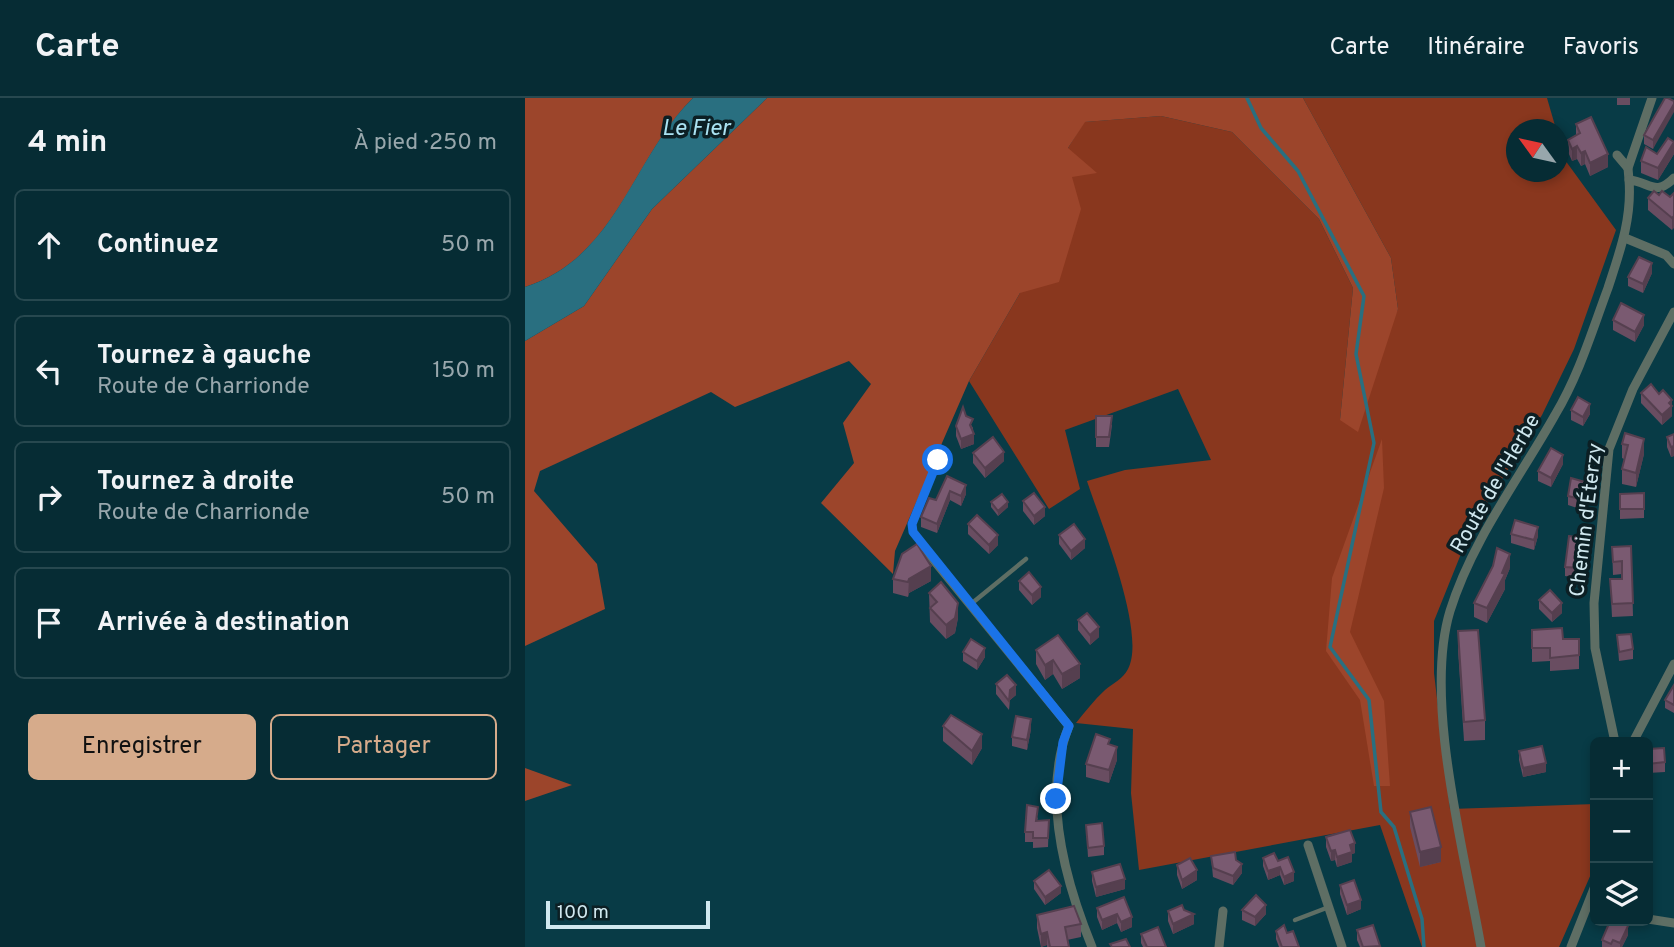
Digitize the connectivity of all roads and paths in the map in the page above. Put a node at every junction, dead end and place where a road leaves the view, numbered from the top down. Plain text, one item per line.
1 (1652, 98) edge
2 (1617, 155) dead end
3 (1629, 169) junction
4 (1674, 178) edge
5 (1629, 180) junction
6 (1625, 238) junction
7 (1674, 264) edge
8 (1674, 312) edge
9 (938, 460) dead end
10 (923, 547) joint
11 (1026, 559) dead end
12 (971, 604) junction
13 (1674, 664) edge
14 (1614, 737) edge
15 (1636, 737) edge
16 (1308, 845) dead end
17 (1329, 907) junction
18 (1223, 911) dead end
19 (1590, 913) edge
20 (1295, 920) dead end
21 (1653, 920) edge
22 (1674, 923) edge
23 (1092, 947) edge
24 (1219, 947) edge
25 (1342, 947) edge
26 (1481, 947) edge
27 (1571, 947) edge

1 - 3 street, Route de l'Herbe
2 - 3 street
3 - 5 street, Route de l'Herbe
4 - 5 street
5 - 6 street, Route de l'Herbe
6 - 7 street
6 - 26 street, Route de l'Herbe
8 - 14 street, Chemin d'Éterzy
9 - 10 lane
10 - 12 street
11 - 12 lane
12 - 23 street
13 - 15 street
16 - 17 street
17 - 20 lane
17 - 25 street
18 - 24 street
19 - 27 street
21 - 22 street

